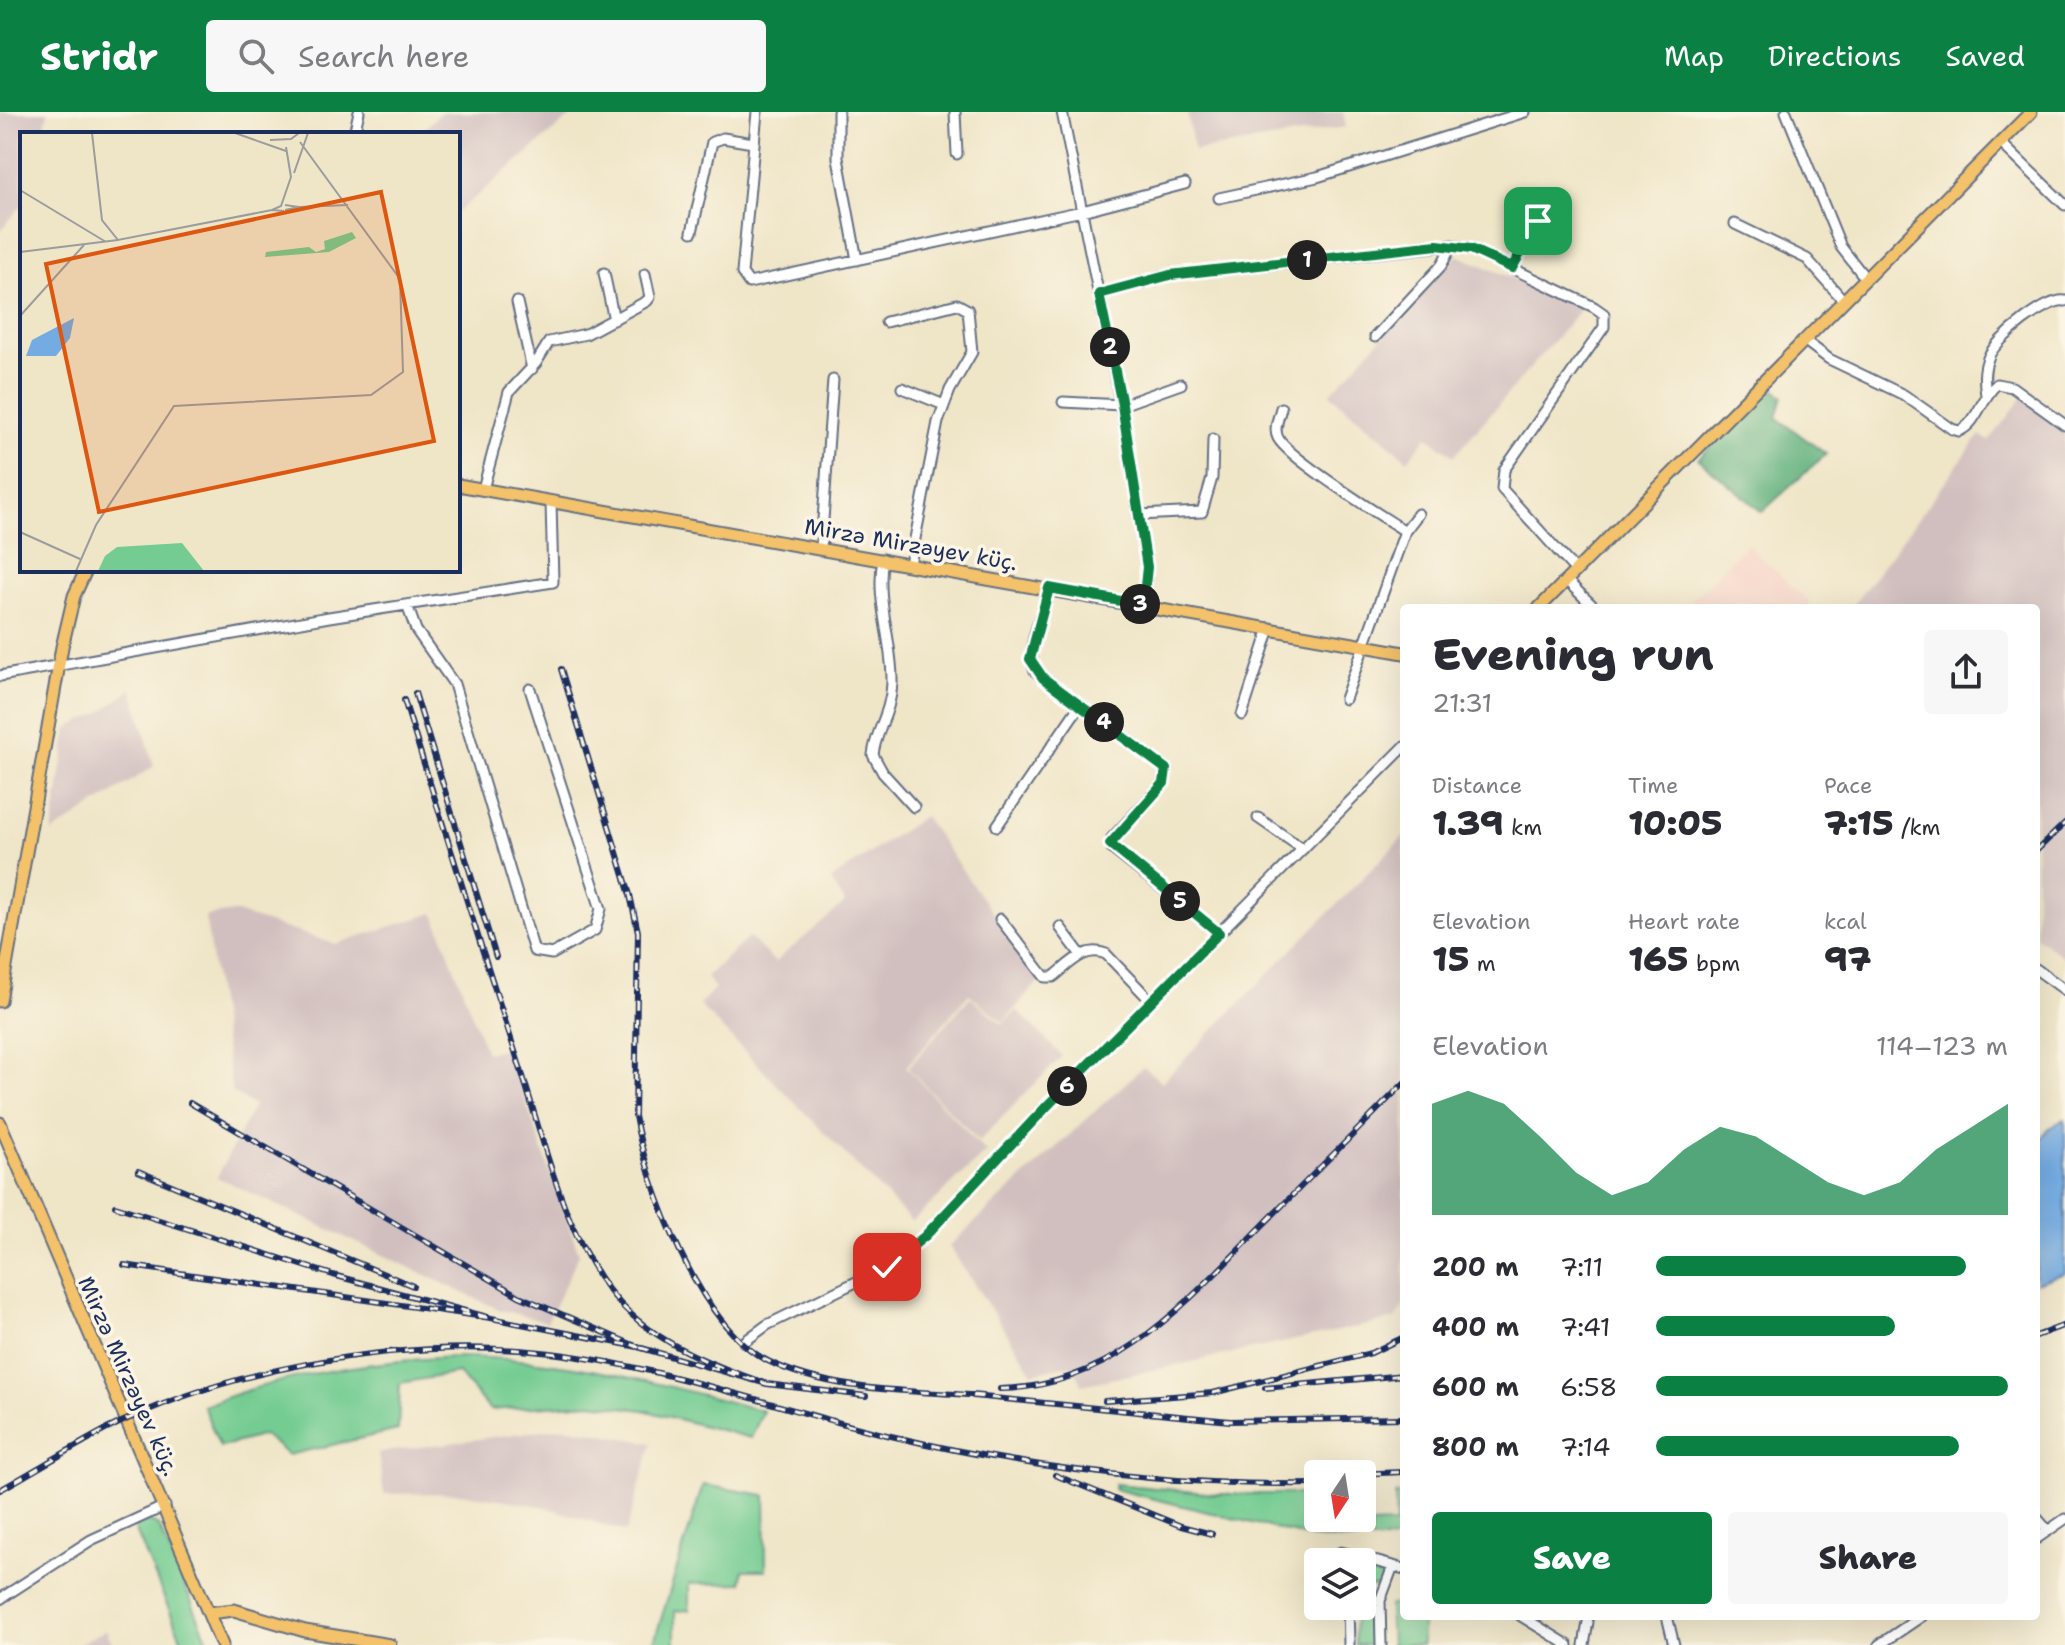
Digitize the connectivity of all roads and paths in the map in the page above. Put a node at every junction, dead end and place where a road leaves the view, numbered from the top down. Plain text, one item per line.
1 (359, 112) edge
2 (757, 112) edge
3 (838, 112) edge
4 (955, 112) edge
5 (1062, 112) edge
6 (1525, 112) edge
7 (1786, 112) edge
8 (2031, 112) edge
9 (354, 132) edge
10 (753, 143) junction
11 (2001, 143) junction
12 (957, 154) dead end
13 (1185, 184) dead end
14 (1219, 198) dead end
15 (2065, 205) edge
16 (1082, 211) junction
17 (1538, 221) dead end
18 (1735, 224) dead end
19 (692, 232) dead end
20 (1452, 245) junction
21 (857, 260) junction
22 (1512, 268) junction
23 (604, 273) dead end
24 (645, 274) dead end
25 (1866, 279) junction
26 (1099, 294) junction
27 (1844, 301) junction
28 (2065, 301) edge
29 (517, 302) dead end
30 (614, 320) junction
31 (886, 322) dead end
32 (1375, 337) dead end
33 (1804, 340) junction
34 (532, 369) junction
35 (833, 380) dead end
36 (1181, 384) dead end
37 (902, 388) dead end
38 (1986, 395) junction
39 (1063, 402) dead end
40 (944, 405) junction
41 (1122, 405) junction
42 (1281, 408) dead end
43 (2065, 425) edge
44 (1213, 439) dead end
45 (460, 485) edge
46 (483, 489) junction
47 (551, 501) junction
48 (1418, 514) dead end
49 (1138, 515) junction
50 (1405, 531) junction
51 (821, 548) junction
52 (883, 559) junction
53 (910, 564) junction
54 (1576, 571) junction
55 (85, 572) edge
56 (1567, 581) junction
57 (1049, 588) junction
58 (1543, 604) edge
59 (1591, 604) edge
60 (407, 605) junction
61 (1143, 605) junction
62 (1270, 628) junction
63 (1366, 648) junction
64 (1400, 652) edge
65 (59, 665) junction
66 (0, 676) edge
67 (530, 689) dead end
68 (1345, 699) dead end
69 (1080, 705) junction
70 (1242, 715) dead end
71 (1400, 751) edge
72 (914, 807) dead end
73 (1258, 818) dead end
74 (997, 826) dead end
75 (1303, 849) junction
76 (1000, 919) dead end
77 (1060, 927) dead end
78 (1219, 933) junction
79 (1081, 955) junction
80 (2040, 972) edge
81 (2065, 990) edge
82 (0, 1001) edge
83 (1151, 1001) junction
84 (0, 1123) edge
85 (744, 1342) dead end
86 (165, 1506) junction
87 (2065, 1519) edge
88 (2040, 1522) edge
89 (2048, 1531) junction
90 (2040, 1536) edge
91 (1376, 1562) edge
92 (1399, 1568) edge
93 (0, 1599) edge
94 (1376, 1601) edge
95 (1380, 1601) junction
96 (209, 1613) junction
97 (1348, 1620) edge
98 (1535, 1620) edge
99 (1668, 1620) edge
100 (1916, 1620) edge
101 (1588, 1622) dead end
102 (222, 1645) edge
103 (390, 1645) edge
104 (1349, 1645) edge
105 (1381, 1645) edge
106 (1568, 1645) edge
107 (1584, 1645) edge
108 (1674, 1645) edge
109 (1879, 1645) edge

1 - 9 street
2 - 10 street
3 - 21 street
4 - 12 street
5 - 16 street
6 - 14 street
7 - 25 street
8 - 11 main road
10 - 19 street
10 - 21 street
11 - 15 street
11 - 25 main road
13 - 16 street
16 - 21 street
16 - 26 street
17 - 22 street
18 - 27 street
20 - 22 street
20 - 26 street
20 - 32 street
22 - 54 street
23 - 30 street
24 - 30 street
25 - 27 main road
26 - 41 street
27 - 33 main road
28 - 38 street
29 - 34 street
30 - 34 street
31 - 40 street
33 - 38 street
33 - 54 main road
34 - 46 street
35 - 51 street
36 - 41 street
37 - 40 street
38 - 43 street
39 - 41 street
40 - 53 street
41 - 49 street
42 - 50 street
44 - 49 street
45 - 46 main road, Mirzə Mirzəyev küç.
46 - 47 main road, Mirzə Mirzəyev küç.
47 - 51 main road, Mirzə Mirzəyev küç.
47 - 60 street
48 - 50 street
49 - 61 street
50 - 63 street
51 - 52 main road, Mirzə Mirzəyev küç.
52 - 53 main road, Mirzə Mirzəyev küç.
52 - 72 street
53 - 57 main road, Mirzə Mirzəyev küç.
54 - 56 main road
55 - 65 main road
56 - 58 main road
56 - 59 street
57 - 61 main road, Mirzə Mirzəyev küç.
57 - 69 street
60 - 65 street
60 - 67 street
61 - 62 main road, Mirzə Mirzəyev küç.
62 - 63 main road, Mirzə Mirzəyev küç.
62 - 70 street
63 - 64 main road, Mirzə Mirzəyev küç.
63 - 68 street
65 - 66 street
65 - 82 main road
69 - 74 street
69 - 78 street
71 - 75 street
73 - 75 street
75 - 78 street
76 - 79 street
77 - 79 street
78 - 83 street
79 - 83 street
80 - 81 street
83 - 85 street
84 - 86 main road, Mirzə Mirzəyev küç.
86 - 93 street
86 - 96 main road, Mirzə Mirzəyev küç.
87 - 89 street
88 - 89 street
89 - 90 street
91 - 92 street
92 - 95 street
94 - 95 street
95 - 105 street
96 - 102 main road, Mirzə Mirzəyev küç.
96 - 103 main road
97 - 104 street
98 - 106 street
99 - 108 street
100 - 109 street
101 - 107 street

